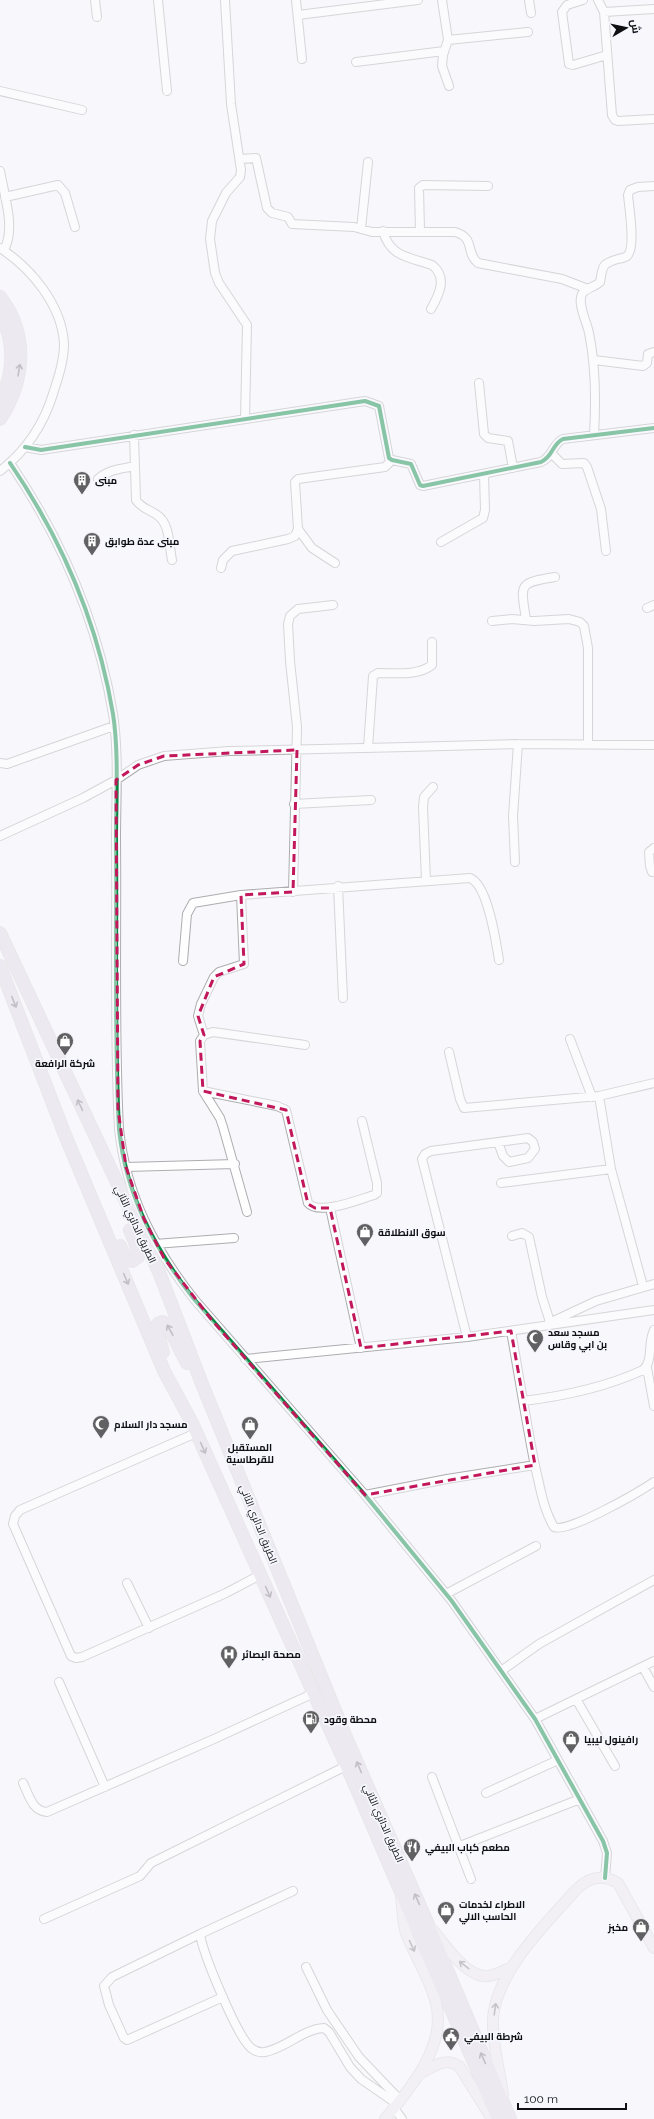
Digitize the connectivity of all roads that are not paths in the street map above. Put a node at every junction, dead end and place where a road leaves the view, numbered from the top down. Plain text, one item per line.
1 (95, 0) edge
2 (158, 0) edge
3 (225, 0) edge
4 (296, 0) edge
5 (418, 0) edge
6 (445, 0) edge
7 (530, 0) edge
8 (584, 0) edge
9 (598, 0) edge
10 (654, 9) edge
11 (604, 12) junction
12 (531, 13) dead end
13 (298, 15) junction
14 (97, 17) dead end
15 (528, 32) dead end
16 (448, 40) junction
17 (444, 51) junction
18 (607, 55) junction
19 (302, 59) dead end
20 (356, 62) dead end
21 (449, 86) dead end
22 (0, 91) edge
23 (167, 91) dead end
24 (82, 110) dead end
25 (654, 119) edge
26 (240, 159) junction
27 (368, 162) dead end
28 (0, 171) edge
29 (488, 186) dead end
30 (654, 186) edge
31 (5, 197) junction
32 (75, 227) dead end
33 (361, 229) junction
34 (382, 231) junction
35 (420, 231) junction
36 (2, 249) edge
37 (588, 289) junction
38 (0, 297) edge
39 (431, 309) dead end
40 (0, 315) edge
41 (654, 352) edge
42 (594, 360) junction
43 (479, 383) dead end
44 (0, 401) edge
45 (245, 418) junction
46 (0, 419) edge
47 (654, 428) edge
48 (134, 435) junction
49 (594, 435) junction
50 (25, 447) junction
51 (552, 454) junction
52 (392, 460) junction
53 (10, 463) junction
54 (135, 466) junction
55 (513, 468) junction
56 (0, 471) edge
57 (484, 474) junction
58 (98, 479) dead end
59 (298, 529) junction
60 (441, 542) dead end
61 (606, 551) dead end
62 (172, 560) dead end
63 (335, 563) dead end
64 (221, 568) dead end
65 (554, 577) dead end
66 (334, 605) dead end
67 (526, 620) junction
68 (492, 621) dead end
69 (432, 642) dead end
70 (114, 726) junction
71 (518, 744) junction
72 (588, 744) junction
73 (654, 745) edge
74 (368, 748) junction
75 (296, 750) junction
76 (0, 763) edge
77 (116, 780) junction
78 (433, 787) dead end
79 (371, 800) dead end
80 (294, 804) junction
81 (0, 836) edge
82 (654, 848) edge
83 (515, 862) dead end
84 (652, 872) dead end
85 (426, 881) junction
86 (338, 886) junction
87 (294, 892) junction
88 (241, 895) junction
89 (0, 933) edge
90 (183, 960) dead end
91 (499, 960) dead end
92 (0, 966) edge
93 (343, 998) dead end
94 (204, 1035) junction
95 (570, 1039) dead end
96 (305, 1045) dead end
97 (449, 1052) dead end
98 (654, 1083) edge
99 (203, 1091) junction
100 (595, 1096) junction
101 (362, 1121) dead end
102 (91, 1129) junction
103 (65, 1135) junction
104 (498, 1142) dead end
105 (235, 1164) junction
106 (126, 1167) junction
107 (611, 1169) junction
108 (501, 1183) dead end
109 (330, 1208) junction
110 (247, 1212) dead end
111 (512, 1236) dead end
112 (234, 1238) dead end
113 (155, 1244) junction
114 (654, 1284) edge
115 (643, 1286) junction
116 (654, 1310) edge
117 (550, 1322) junction
118 (541, 1326) junction
119 (654, 1330) edge
120 (511, 1331) junction
121 (467, 1337) junction
122 (360, 1348) junction
123 (245, 1359) junction
124 (647, 1368) junction
125 (522, 1401) junction
126 (654, 1406) edge
127 (194, 1428) junction
128 (535, 1465) junction
129 (654, 1482) edge
130 (365, 1495) junction
131 (536, 1546) dead end
132 (260, 1575) junction
133 (654, 1580) edge
134 (127, 1583) dead end
135 (446, 1594) junction
136 (149, 1628) junction
137 (654, 1661) edge
138 (643, 1667) junction
139 (501, 1671) junction
140 (320, 1673) junction
141 (59, 1682) dead end
142 (654, 1687) edge
143 (314, 1693) junction
144 (576, 1699) junction
145 (535, 1719) junction
146 (558, 1760) junction
147 (346, 1766) junction
148 (615, 1766) dead end
149 (432, 1777) dead end
150 (23, 1783) dead end
151 (105, 1787) junction
152 (486, 1793) dead end
153 (580, 1798) junction
154 (460, 1846) junction
155 (605, 1878) junction
156 (471, 1879) dead end
157 (293, 1891) dead end
158 (401, 1895) junction
159 (44, 1919) dead end
160 (427, 1922) junction
161 (200, 1934) junction
162 (653, 1944) edge
163 (306, 1967) dead end
164 (512, 1967) junction
165 (223, 1998) junction
166 (421, 2073) junction
167 (504, 2103) junction
168 (397, 2104) junction
169 (385, 2119) edge
170 (402, 2119) edge
171 (492, 2119) edge
172 (498, 2119) edge
173 (510, 2119) edge

1 - 14 street
2 - 23 street
3 - 26 street
4 - 13 street
5 - 13 street
6 - 16 street
7 - 12 street
8 - 18 street
9 - 11 street
10 - 11 street
11 - 18 street
13 - 19 street
15 - 16 street
16 - 17 street
17 - 20 street
17 - 21 street
18 - 25 street
22 - 24 street
26 - 33 street
26 - 45 street
27 - 33 street
28 - 31 street
29 - 35 street
30 - 37 street
31 - 32 street
31 - 36 street
33 - 34 street
34 - 35 street
34 - 39 street
35 - 37 street
36 - 50 street
37 - 42 street
46 -> 38 highway
40 - 44 highway
41 - 42 street
42 - 49 street
43 - 55 street
45 - 48 street
45 - 52 street
47 - 49 street
48 - 50 street
48 - 54 street
49 - 51 street
50 - 53 street
51 - 55 street
51 - 61 street
52 - 57 street
52 - 59 street
53 - 56 street
53 - 70 street
54 - 58 street
54 - 62 street
55 - 57 street
57 - 60 street
59 - 63 street
59 - 64 street
65 - 67 street
66 - 75 street
67 - 68 street
67 - 72 street
69 - 74 street
70 - 76 street
70 - 77 street
71 - 72 street
71 - 74 street
71 - 83 street
72 - 73 street
74 - 75 street
75 - 77 street
75 - 80 street
77 - 81 street
77 - 106 street
78 - 85 street
79 - 80 street
80 - 87 street
82 - 84 street
85 - 86 street
85 - 91 street
86 - 87 street
86 - 93 street
87 - 88 street
88 - 90 street
88 - 94 street
102 -> 89 highway, الطريق الدائري الثاني
92 -> 103 highway, الطريق الدائري الثاني
94 - 96 street
94 - 99 street
95 - 100 street
97 - 100 street
98 - 100 street
99 - 105 street
99 - 109 street
100 - 107 street
101 - 109 street
102 - 103 highway
102 - 140 highway, الطريق الدائري الثاني
103 -> 127 highway, الطريق الدائري الثاني
104 - 121 street
105 - 106 street
105 - 110 street
106 - 113 street
107 - 108 street
107 - 115 street
109 - 122 street
111 - 117 street
112 - 113 street
113 - 123 street
114 - 115 street
115 - 117 street
116 - 118 street
117 - 118 street
118 - 120 street
119 - 124 street
120 - 121 street
120 - 125 street
121 - 122 street
122 - 123 street
123 - 130 street
124 - 125 street
124 - 126 street
125 - 128 street
127 -> 132 highway, الطريق الدائري الثاني
127 - 136 street
140 -> 127 highway
128 - 129 street
128 - 130 street
130 - 135 street
131 - 135 street
132 - 136 street
132 -> 143 highway, الطريق الدائري الثاني
133 - 139 street
134 - 136 street
135 - 139 street
137 - 138 street
138 - 142 street
138 - 144 street
139 - 145 street
160 -> 140 highway, الطريق الدائري الثاني
141 - 151 street
143 - 147 highway, الطريق الدائري الثاني
143 - 151 street
144 - 145 street
144 - 148 street
145 - 146 street
146 - 152 street
146 - 153 street
147 - 158 highway, الطريق الدائري الثاني
147 - 159 street
149 - 154 street
150 - 151 street
153 - 154 street
153 - 155 street
154 - 156 street
155 - 162 main road
155 - 164 main road
157 - 161 street
158 -> 166 main road
158 - 172 highway, الطريق الدائري الثاني
164 -> 160 main road
167 -> 160 highway, الطريق الدائري الثاني
161 - 165 street
161 - 165 street
163 - 168 street
167 -> 164 main road
165 - 168 street
166 - 168 main road
166 - 171 main road
167 - 173 highway, الطريق الدائري الثاني
168 - 169 main road
168 - 170 street

